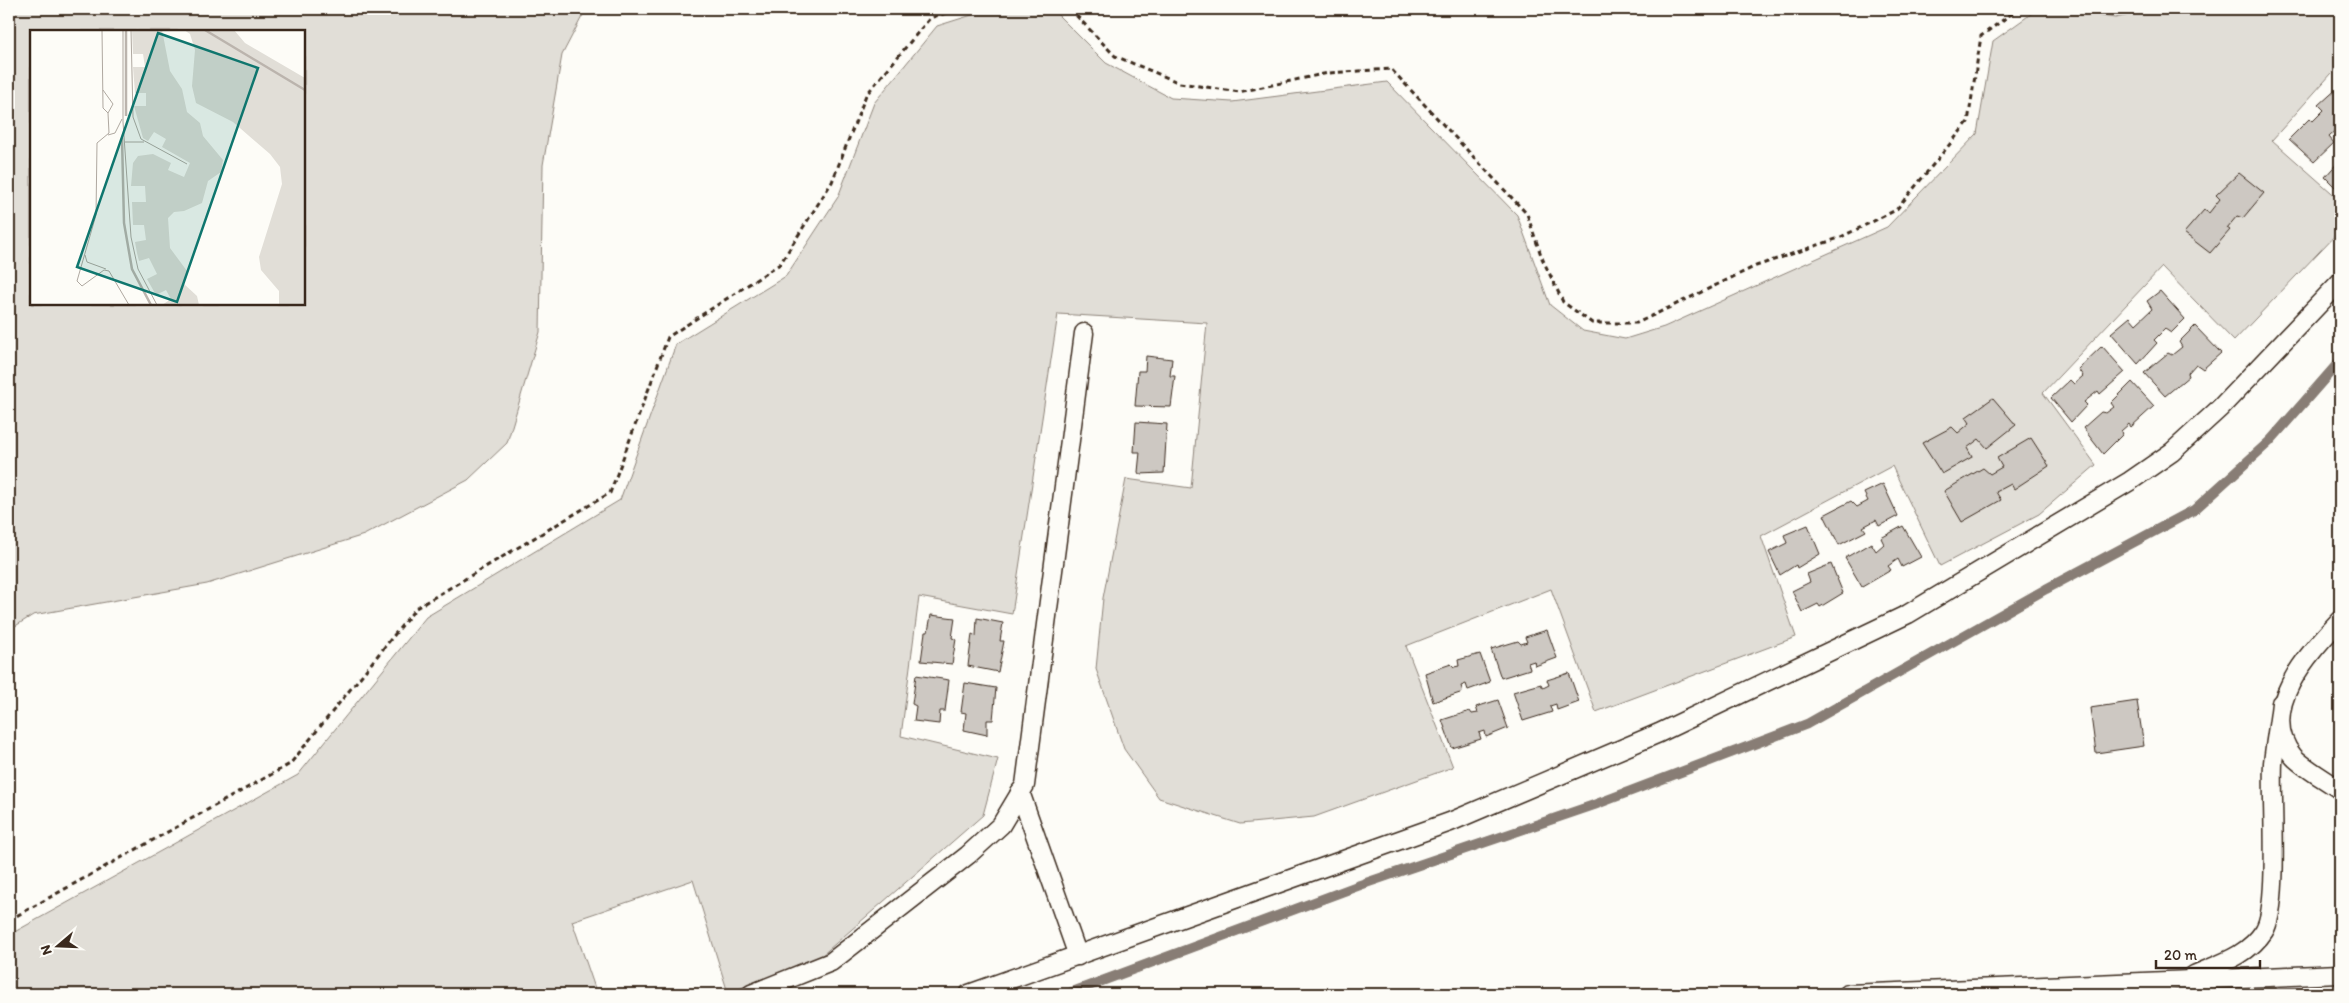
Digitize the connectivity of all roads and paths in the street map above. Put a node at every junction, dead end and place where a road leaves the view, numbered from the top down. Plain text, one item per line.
1 (959, 9) edge
2 (1070, 9) edge
3 (2018, 9) edge
4 (2340, 282) edge
5 (1084, 333) dead end
6 (2340, 620) edge
7 (2281, 702) junction
8 (2340, 790) edge
9 (1020, 792) junction
10 (9, 920) edge
11 (1078, 956) junction
12 (2340, 974) edge
13 (2183, 980) junction
14 (751, 994) edge
15 (969, 994) edge
16 (1848, 994) edge

1 - 10 path
2 - 3 path
4 - 11 lane
5 - 9 lane
6 - 7 lane
7 - 8 lane
7 - 13 lane
9 - 11 lane
9 - 14 lane
11 - 15 lane
12 - 13 lane
13 - 16 lane

